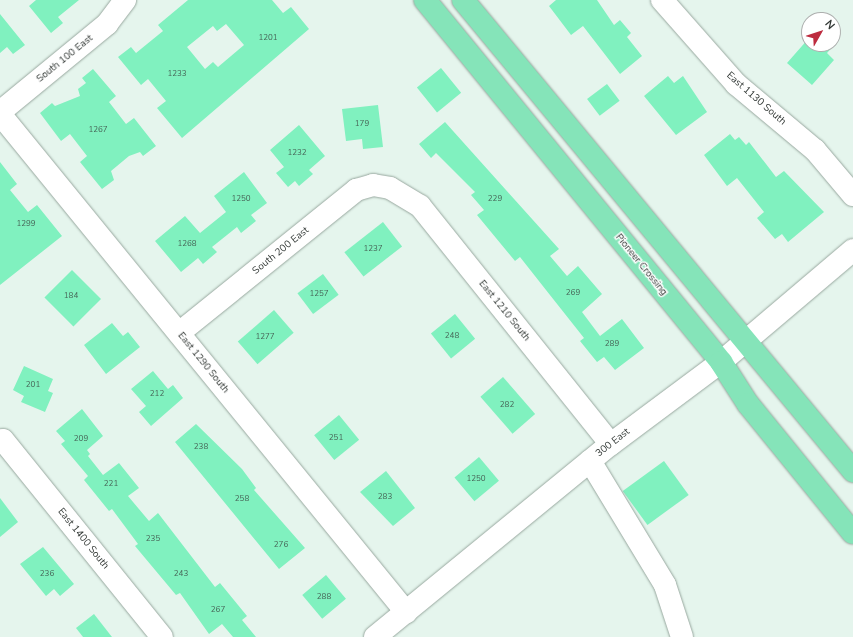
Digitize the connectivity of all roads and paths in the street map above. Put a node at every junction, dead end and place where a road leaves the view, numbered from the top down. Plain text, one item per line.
1 (125, 0) edge
2 (425, 0) edge
3 (463, 0) edge
4 (662, 0) edge
5 (0, 113) edge
6 (390, 188) joint
7 (853, 195) edge
8 (853, 250) edge
9 (179, 333) junction
10 (744, 344) junction
11 (721, 362) junction
12 (2, 442) edge
13 (611, 444) junction
14 (590, 461) junction
15 (853, 471) edge
16 (853, 533) edge
17 (406, 612) junction
18 (162, 637) edge
19 (375, 637) edge
20 (682, 637) edge

1 - 5 street, South 100 East
2 - 11 highway, Pioneer Crossing
3 - 10 highway
4 - 7 street, East 1130 South
5 - 9 street, East 1290 South
6 - 9 street, South 200 East
6 - 13 street, East 1210 South
8 - 10 street, 300 East
9 - 17 street, East 1290 South
10 - 11 street, 300 East
10 - 15 highway
11 - 13 street, 300 East
11 - 16 highway, Pioneer Crossing
12 - 18 street, East 1400 South
13 - 14 street, 300 East
14 - 17 street, 300 East
14 - 20 street
17 - 19 street, 300 East

